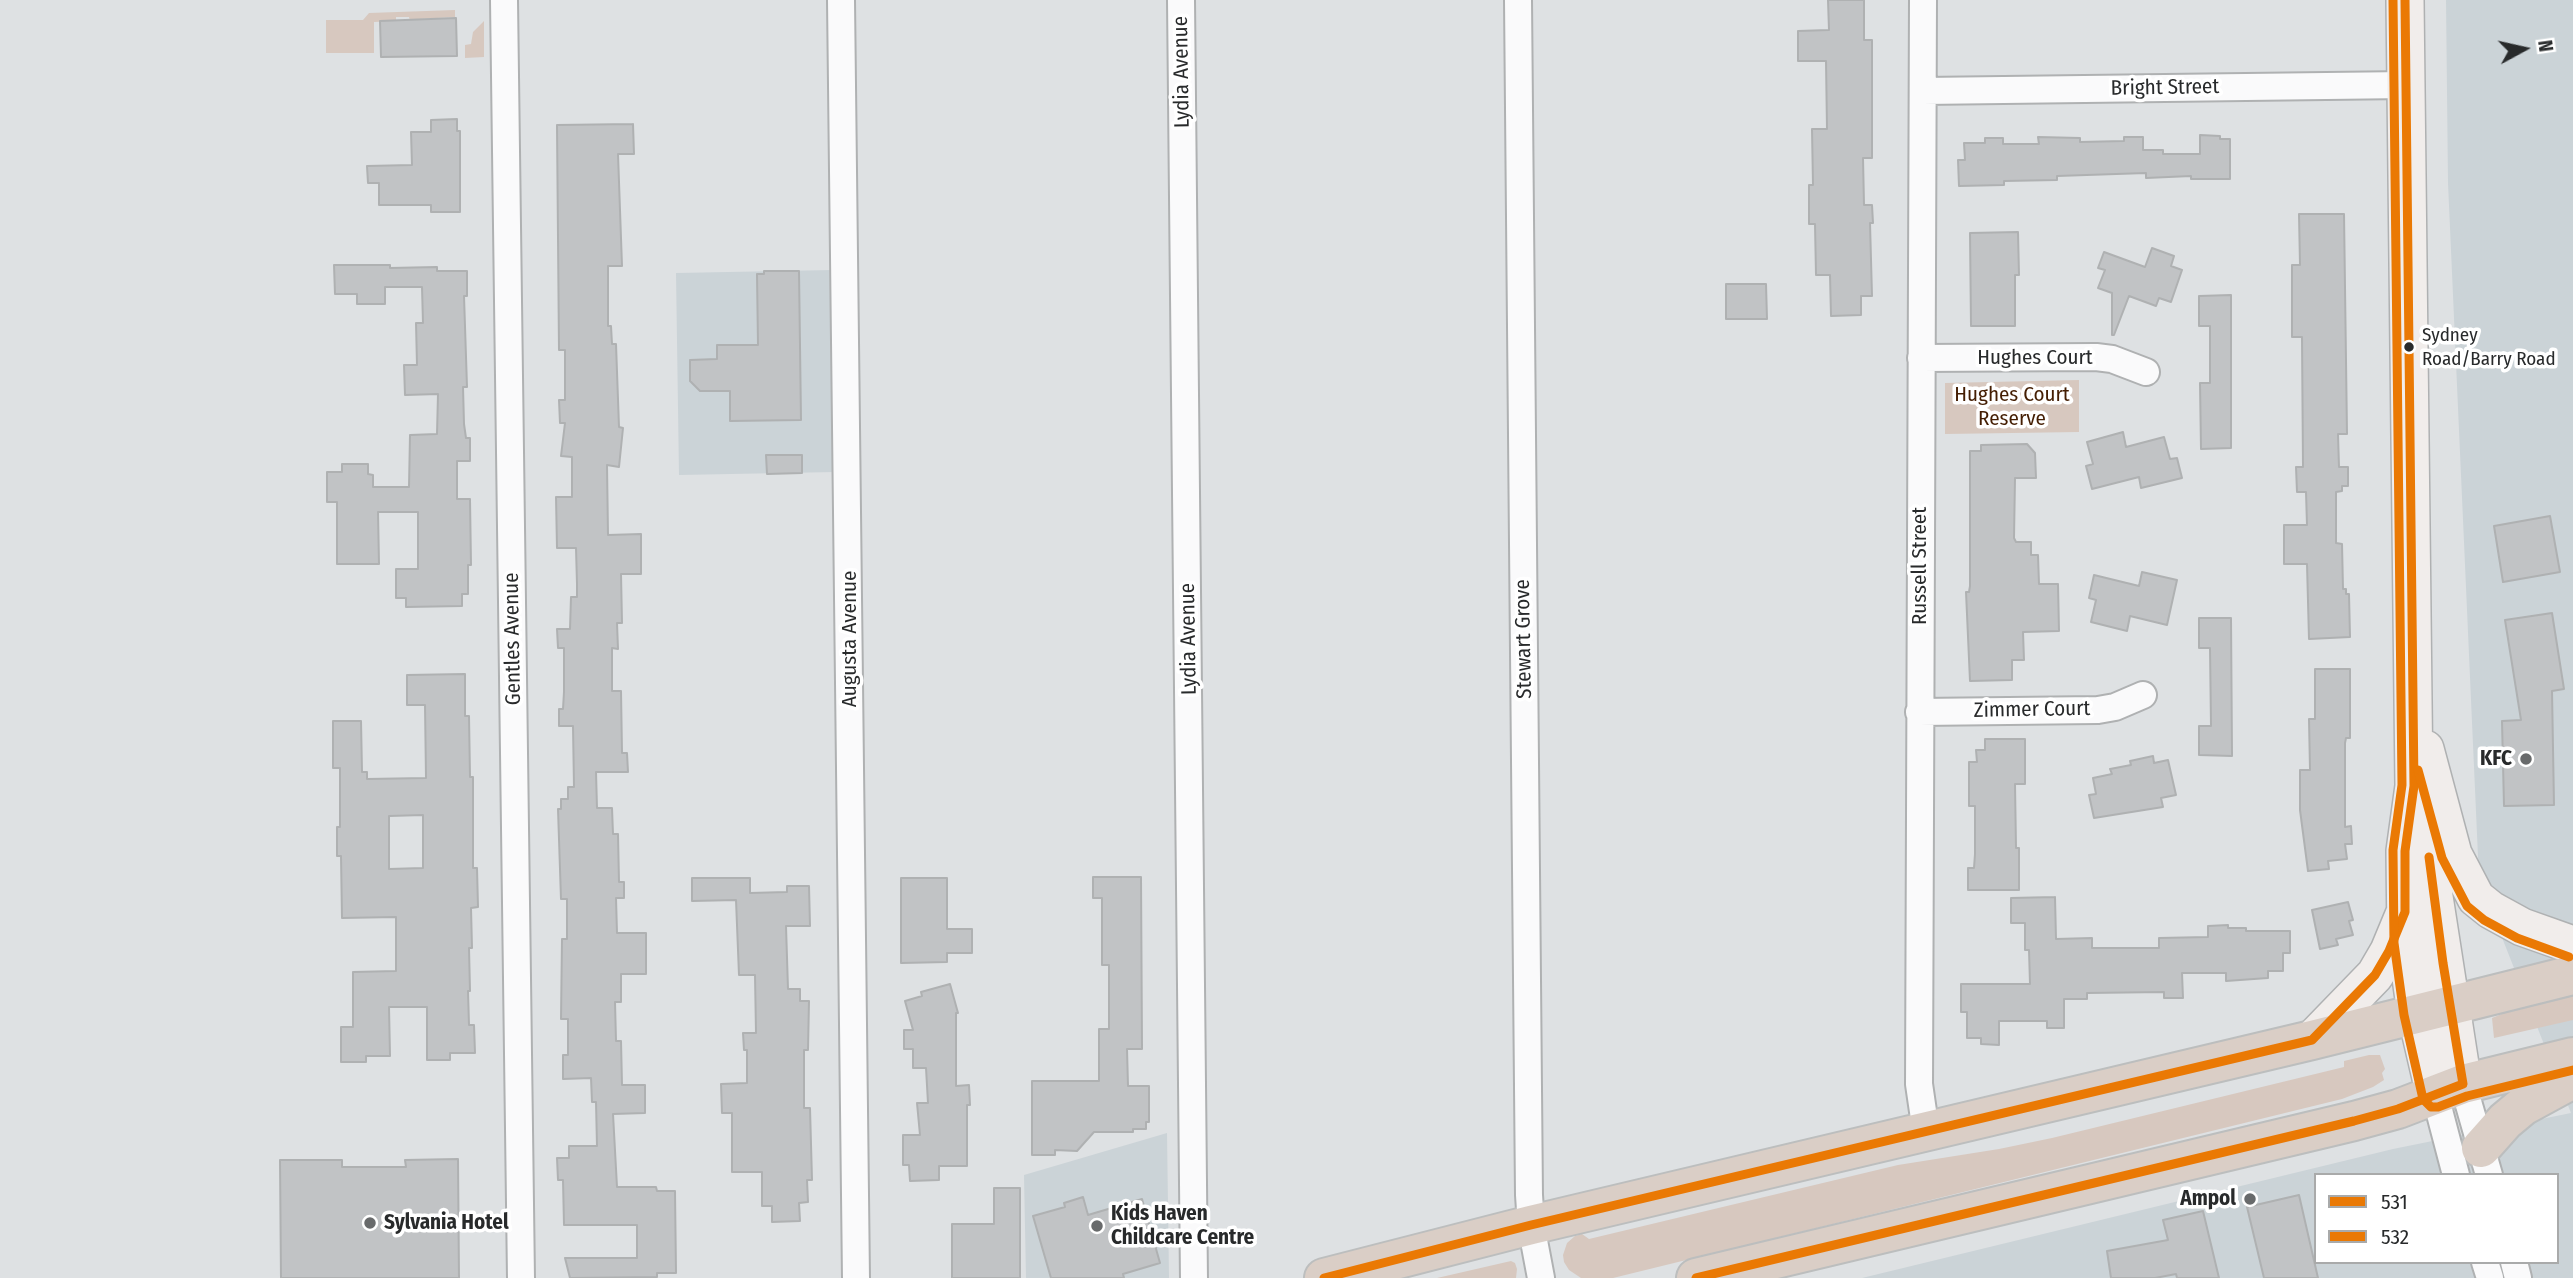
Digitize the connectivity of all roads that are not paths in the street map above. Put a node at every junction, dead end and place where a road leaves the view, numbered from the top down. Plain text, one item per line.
1 (504, 0) edge
2 (841, 0) edge
3 (1181, 0) edge
4 (1518, 0) edge
5 (1923, 0) edge
6 (2405, 0) edge
7 (2407, 85) junction
8 (1923, 91) junction
9 (1921, 358) junction
10 (2146, 372) dead end
11 (2143, 695) dead end
12 (2414, 704) junction
13 (1919, 712) junction
14 (2414, 786) junction
15 (2405, 912) junction
16 (2573, 945) edge
17 (2573, 975) edge
18 (2433, 1009) junction
19 (2312, 1040) junction
20 (2573, 1057) edge
21 (2573, 1079) edge
22 (2449, 1090) junction
23 (1926, 1132) junction
24 (2475, 1166) edge
25 (1531, 1225) junction
26 (521, 1278) edge
27 (856, 1278) edge
28 (1195, 1278) edge
29 (1324, 1278) edge
30 (1541, 1278) edge
31 (1696, 1278) edge

1 - 26 street, Gentles Avenue
2 - 27 street, Augusta Avenue
3 - 28 street, Lydia Avenue
4 - 25 street, Stewart Grove
5 - 8 street, Russell Street
6 - 7 main road
7 - 8 street, Bright Street
7 - 12 main road
8 - 9 street, Russell Street
9 - 10 street, Hughes Court
9 - 13 street, Russell Street
11 - 13 street, Zimmer Court
12 - 14 main road
12 - 16 main road
13 - 23 street, Russell Street
14 - 15 main road
14 - 18 main road
15 - 18 main road
15 - 19 main road
17 - 18 highway
18 - 19 highway
18 - 22 main road
19 - 23 highway
20 - 22 highway
21 - 24 highway
22 - 24 street
22 - 24 street
22 - 31 highway
23 - 25 highway
25 - 29 highway
25 - 30 street, Stewart Grove

